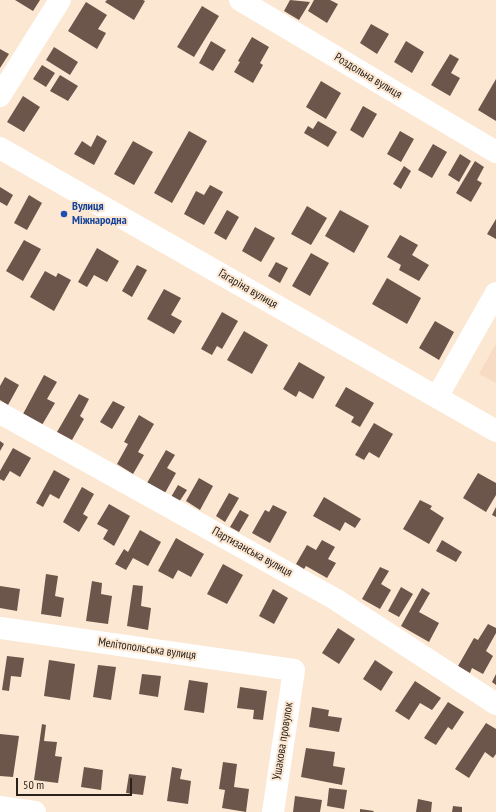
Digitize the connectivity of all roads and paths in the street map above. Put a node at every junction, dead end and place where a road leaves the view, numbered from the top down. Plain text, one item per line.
1 (60, 0) edge
2 (240, 0) edge
3 (0, 96) edge
4 (0, 148) edge
5 (496, 152) edge
6 (496, 293) edge
7 (437, 397) junction
8 (0, 413) edge
9 (496, 431) edge
10 (0, 628) edge
11 (294, 670) joint
12 (496, 704) edge
13 (0, 807) edge
14 (35, 812) edge
15 (272, 812) edge

1 - 3 street
2 - 5 street, Роздольна вулиця
4 - 7 street, Гагаріна вулиця
6 - 7 street
7 - 9 street, Гагаріна вулиця
8 - 12 street, Партизанська вулиця
10 - 11 street, Мелітопольська вулиця
11 - 15 street, Ушакова провулок
13 - 14 street

